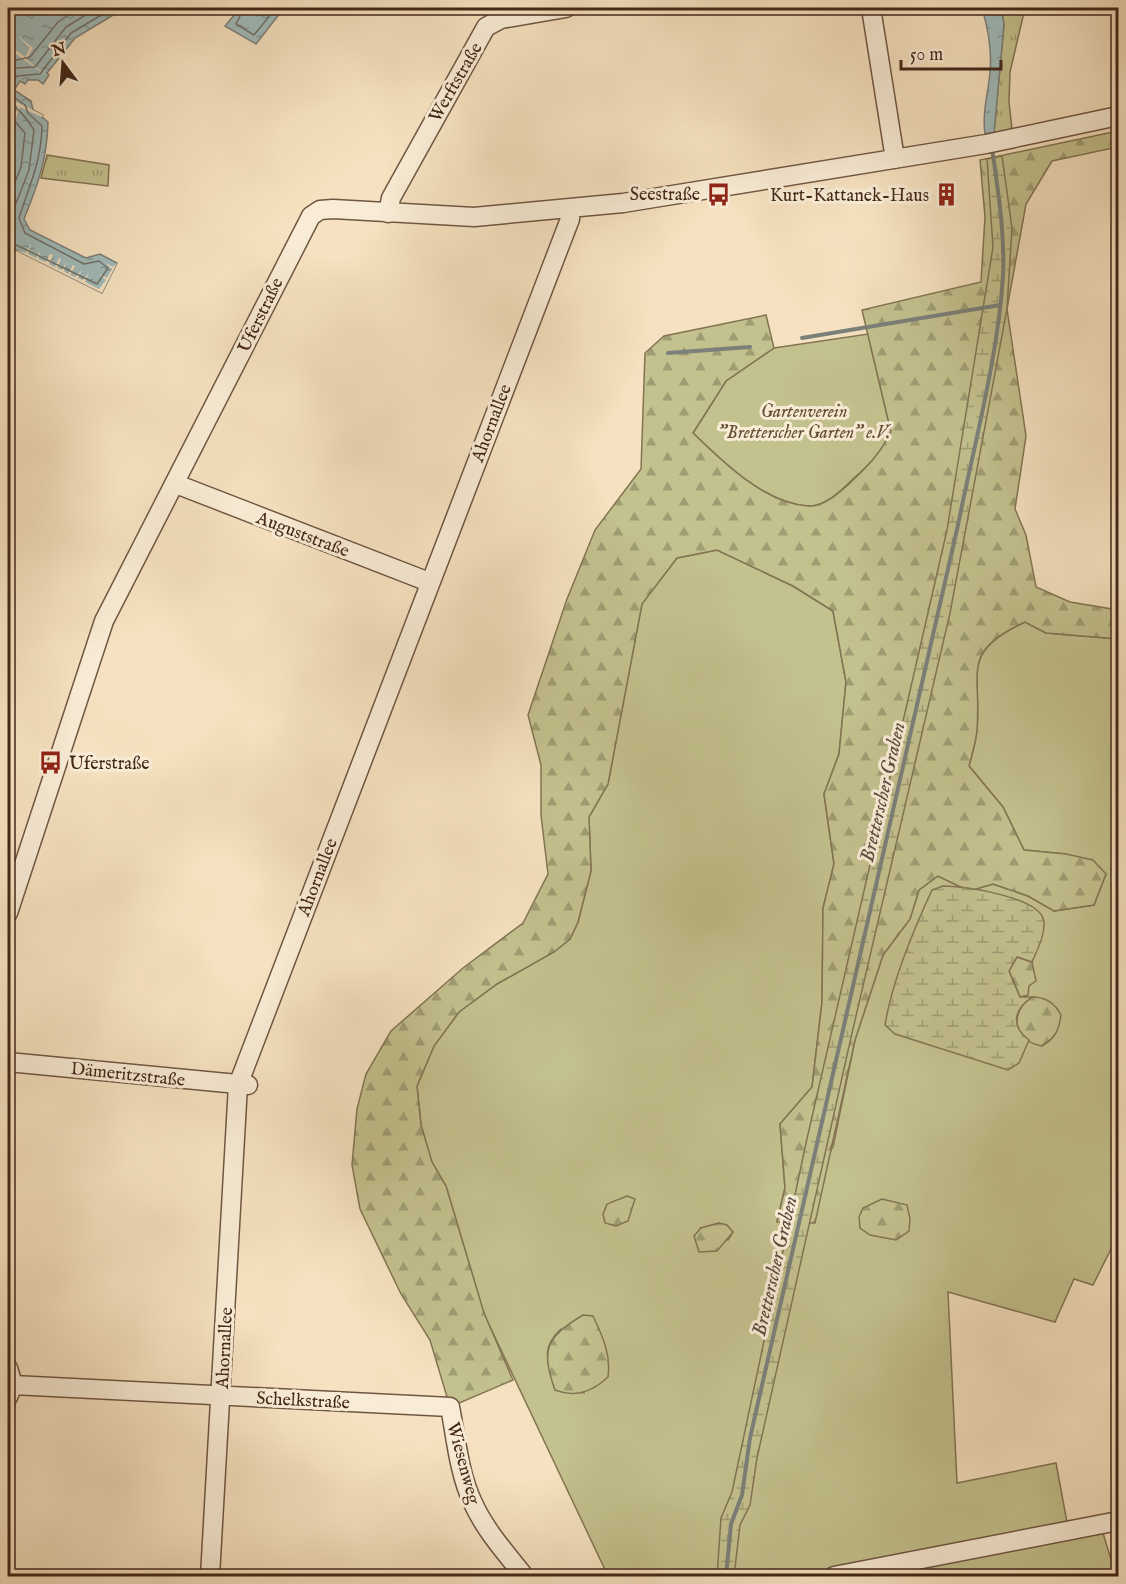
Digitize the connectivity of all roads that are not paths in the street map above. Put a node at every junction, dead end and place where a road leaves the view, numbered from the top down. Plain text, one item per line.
1 (566, 8) edge
2 (871, 8) edge
3 (1119, 116) edge
4 (896, 159) junction
5 (570, 209) junction
6 (388, 213) junction
7 (176, 484) junction
8 (429, 582) junction
9 (8, 913) edge
10 (8, 1062) edge
11 (243, 1085) junction
12 (10, 1383) edge
13 (221, 1396) junction
14 (450, 1407) joint
15 (1119, 1521) edge
16 (210, 1576) edge
17 (524, 1576) edge
18 (834, 1576) edge

1 - 6 street, Werftstraße
2 - 4 street
3 - 4 street
4 - 5 street
5 - 6 street
5 - 8 street, Ahornallee
6 - 7 street, Uferstraße
7 - 8 street, Auguststraße
7 - 9 street, Uferstraße
8 - 11 street, Ahornallee
10 - 11 street, Dämeritzstraße
11 - 13 street, Ahornallee
12 - 13 street, Schelkstraße
13 - 14 street, Schelkstraße
13 - 16 street, Ahornallee
14 - 17 street, Wiesenweg
15 - 18 street

